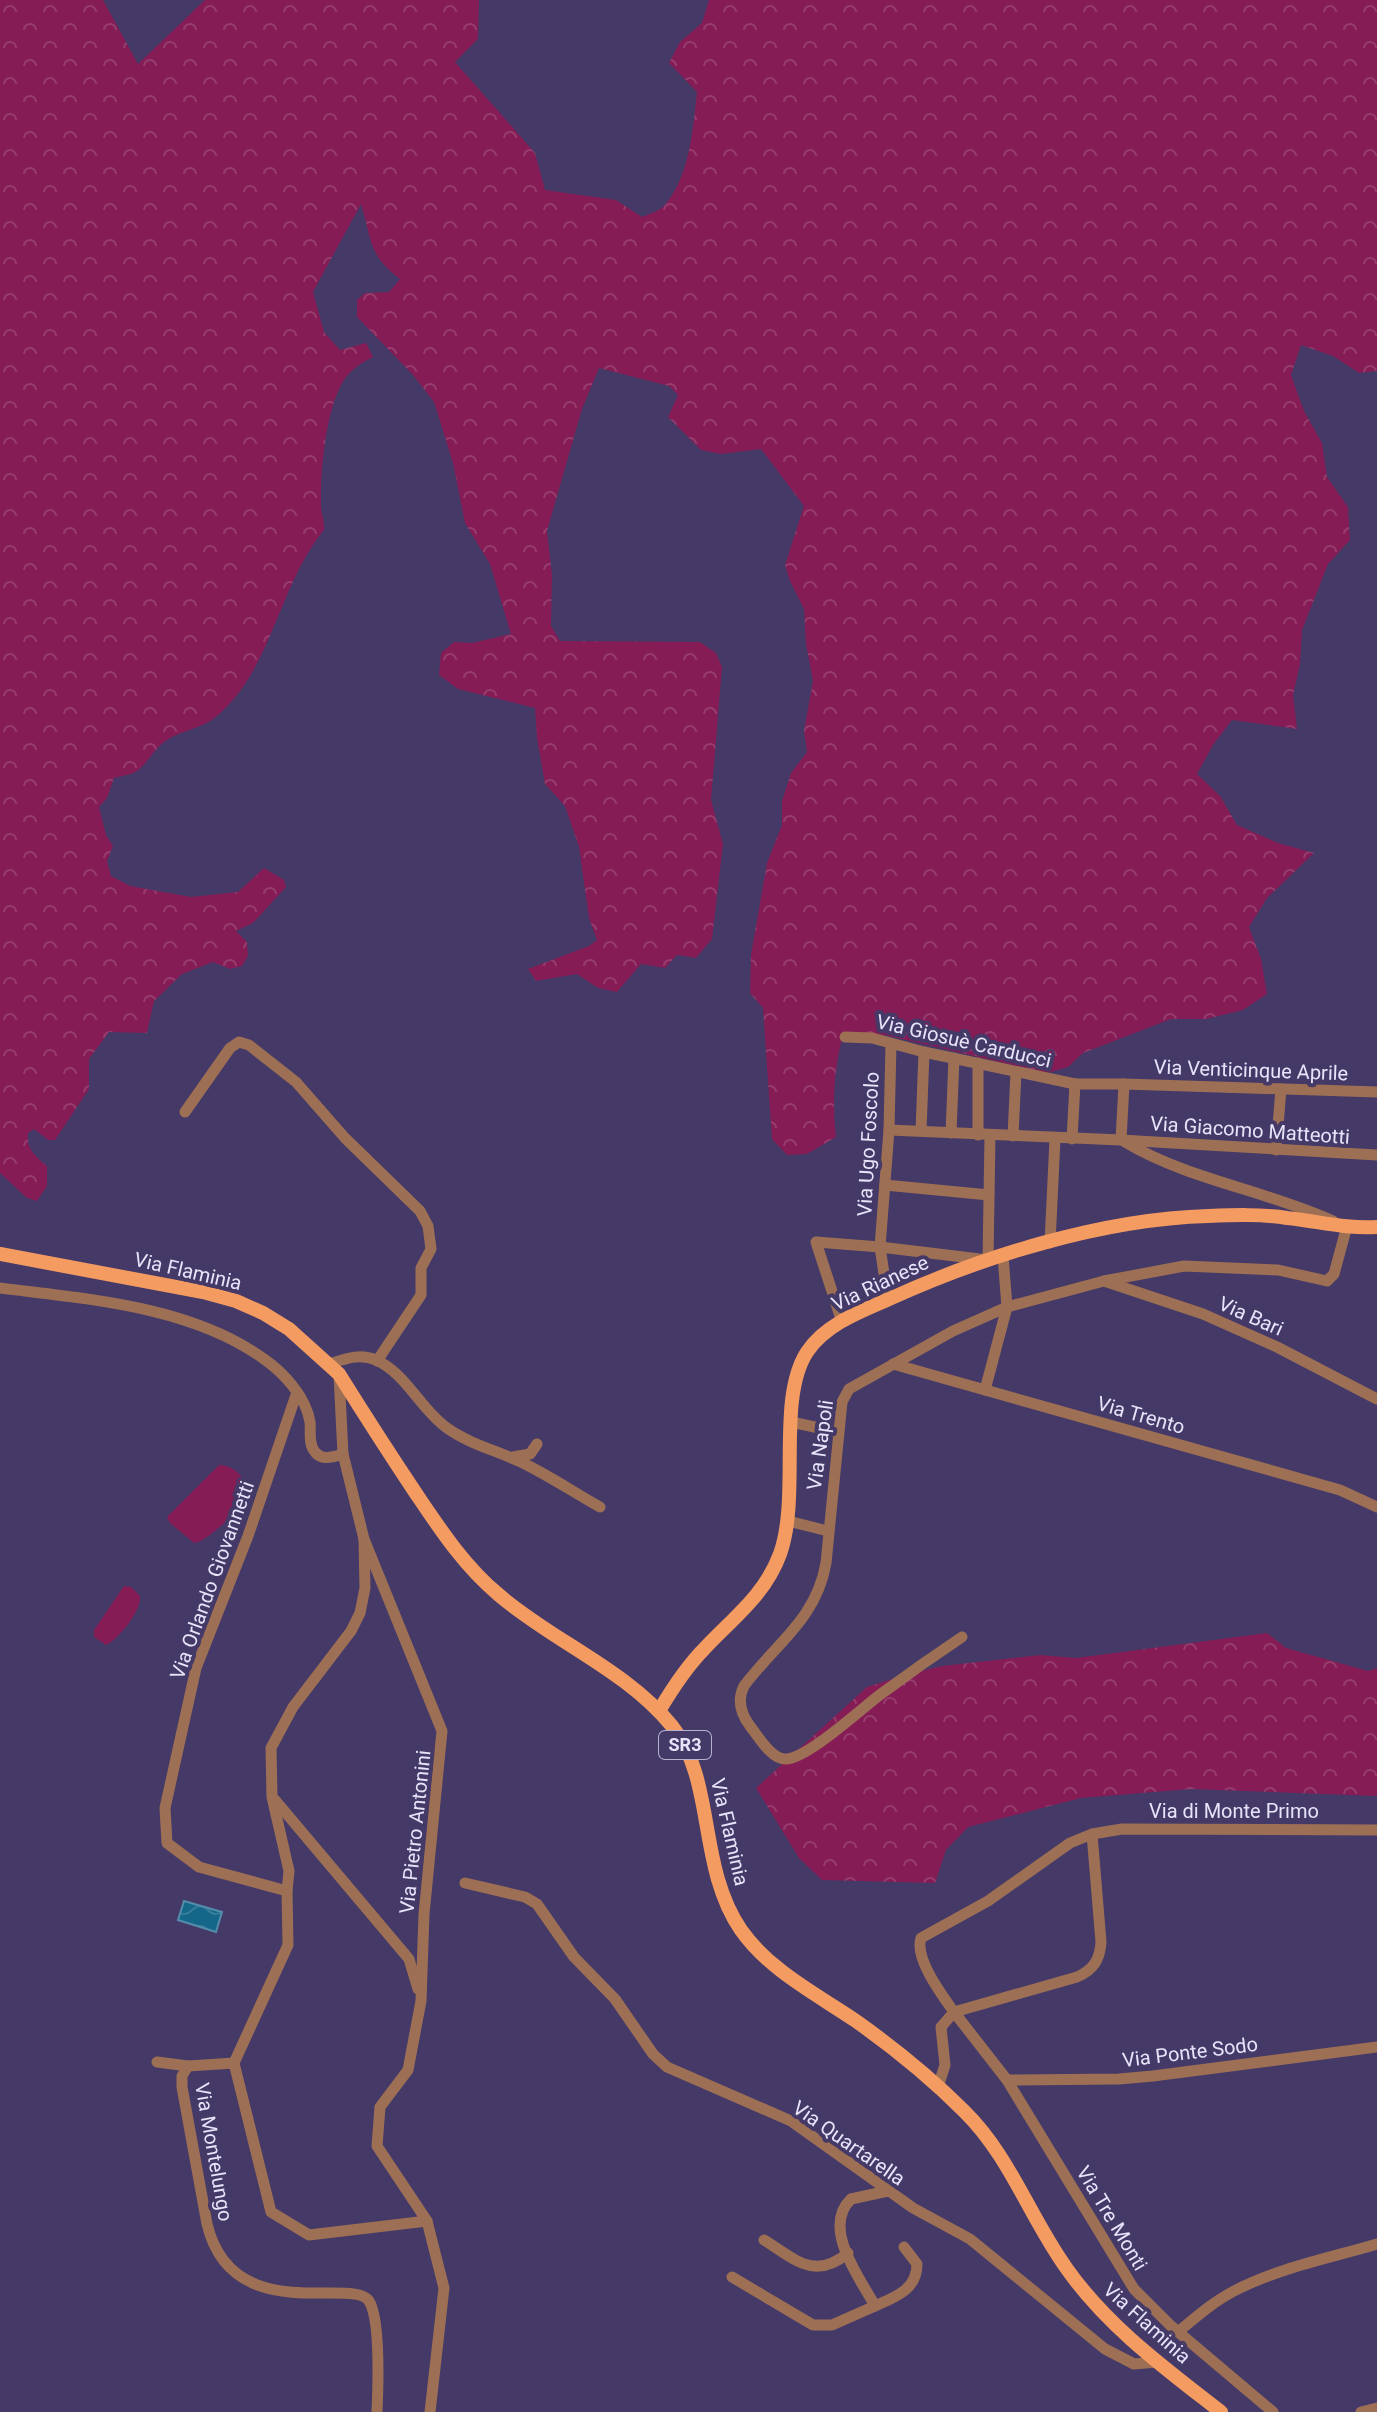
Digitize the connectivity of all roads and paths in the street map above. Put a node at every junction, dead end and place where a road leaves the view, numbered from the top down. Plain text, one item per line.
1 (845, 1037) dead end
2 (891, 1044) junction
3 (924, 1052) junction
4 (954, 1058) junction
5 (978, 1063) junction
6 (1016, 1072) junction
7 (1075, 1084) junction
8 (1124, 1084) junction
9 (1281, 1089) junction
10 (1377, 1092) edge
11 (185, 1112) dead end
12 (889, 1130) junction
13 (921, 1131) junction
14 (951, 1133) junction
15 (984, 1135) junction
16 (1013, 1136) junction
17 (1055, 1139) junction
18 (1072, 1139) junction
19 (1121, 1140) junction
20 (1276, 1150) junction
21 (1377, 1155) edge
22 (885, 1185) junction
23 (989, 1195) junction
24 (1345, 1226) junction
25 (1377, 1227) edge
26 (1050, 1243) junction
27 (880, 1247) junction
28 (0, 1254) edge
29 (996, 1258) junction
30 (1104, 1281) junction
31 (0, 1288) edge
32 (888, 1300) junction
33 (1007, 1307) junction
34 (842, 1322) junction
35 (377, 1361) junction
36 (893, 1364) junction
37 (334, 1369) junction
38 (985, 1390) junction
39 (297, 1392) junction
40 (1377, 1399) edge
41 (791, 1422) junction
42 (838, 1432) junction
43 (537, 1444) dead end
44 (343, 1454) junction
45 (508, 1457) junction
46 (600, 1507) dead end
47 (1377, 1507) edge
48 (788, 1521) junction
49 (828, 1531) junction
50 (364, 1539) junction
51 (962, 1637) dead end
52 (659, 1711) junction
53 (272, 1797) junction
54 (1377, 1830) edge
55 (1092, 1834) junction
56 (465, 1883) dead end
57 (287, 1891) junction
58 (919, 1941) joint
59 (421, 2001) junction
60 (954, 2012) junction
61 (1377, 2047) edge
62 (157, 2062) dead end
63 (234, 2063) junction
64 (188, 2066) junction
65 (1007, 2080) junction
66 (938, 2087) junction
67 (888, 2191) junction
68 (427, 2221) junction
69 (764, 2240) dead end
70 (1377, 2244) edge
71 (904, 2247) dead end
72 (848, 2253) junction
73 (732, 2277) dead end
74 (875, 2306) junction
75 (1178, 2332) junction
76 (1157, 2362) junction
77 (1377, 2408) edge
78 (377, 2412) edge
79 (430, 2412) edge
80 (1221, 2412) edge
81 (1273, 2412) edge
82 (1361, 2412) edge

1 - 2 street, Via Giosuè Carducci
2 - 3 street, Via Giosuè Carducci
2 - 12 street, Via Ugo Foscolo
3 - 4 street, Via Giosuè Carducci
3 - 13 street
4 - 5 street, Via Giosuè Carducci
4 - 14 street
5 - 6 street, Via Giosuè Carducci
5 - 15 street
6 - 7 street, Via Giosuè Carducci
6 - 16 street
7 - 8 street, Via Giosuè Carducci
7 - 18 street
8 - 9 street, Via Venticinque Aprile
8 - 19 street
9 - 10 street, Via Venticinque Aprile
9 - 20 street
11 - 35 street
12 - 13 street, Via Giacomo Matteotti
12 - 22 street, Via Ugo Foscolo
13 - 14 street, Via Giacomo Matteotti
14 - 15 street, Via Giacomo Matteotti
15 - 16 street, Via Giacomo Matteotti
15 - 23 street
16 - 17 street, Via Giacomo Matteotti
17 - 18 street, Via Giacomo Matteotti
17 - 26 street
18 - 19 street, Via Giacomo Matteotti
19 - 20 street, Via Giacomo Matteotti
19 - 24 street
20 - 21 street, Via Giacomo Matteotti
22 - 23 street
22 - 27 street, Via Ugo Foscolo
23 - 29 street
24 - 25 main road, Via Rianese
24 - 26 main road, Via Rianese
24 - 30 street, Via Napoli
26 - 29 main road, Via Rianese
27 - 29 street
27 - 32 street, Via Ugo Foscolo
27 - 34 street, Via Ugo Foscolo
28 - 37 main road, Via Flaminia / SR3
29 - 32 main road, Via Rianese
29 - 33 street
30 - 33 street, Via Napoli
30 - 40 street, Via Bari
31 - 39 street
32 - 34 main road, Via Rianese
33 - 36 street, Via Napoli
33 - 38 street
34 - 41 main road, Via Rianese
35 - 37 street
35 - 45 street
36 - 38 street, Via Trento
36 - 42 street, Via Napoli
37 - 44 street, Via Pietro Antonini
37 - 52 main road, Via Flaminia / SR3
38 - 47 street, Via Trento
39 - 44 street
39 - 57 street, Via Orlando Giovannetti
41 - 42 street
41 - 48 main road, Via Rianese
42 - 49 street, Via Napoli
43 - 45 street
44 - 50 street, Via Pietro Antonini
45 - 46 street
48 - 49 street
48 - 52 main road, Via Rianese
49 - 51 street, Via Napoli
50 - 53 street, Via Pietro Antonini
50 - 59 street, Via Pietro Antonini
52 - 66 main road, Via Flaminia / SR3
53 - 57 street, Via Montelungo
53 - 59 street, Via Pietro Antonini
54 - 55 street, Via di Monte Primo
55 - 58 street, Via di Monte Primo
55 - 60 street
56 - 67 street, Via Quartarella
57 - 63 street, Via Montelungo
58 - 60 street, Via Tre Monti
59 - 68 street, Via Pietro Antonini
60 - 65 street, Via Tre Monti
60 - 66 street
61 - 65 street, Via Ponte Sodo
62 - 64 street, Via Montelungo
63 - 64 street, Via Montelungo
63 - 68 street, Via Montelungo
64 - 78 street, Via Montelungo
65 - 75 street, Via Tre Monti
66 - 76 main road, Via Flaminia / SR3
67 - 72 street
67 - 76 street, Via Quartarella
68 - 79 street, Via Pietro Antonini
69 - 72 street
70 - 75 street
71 - 74 street
72 - 74 street
73 - 74 street
75 - 81 street, Via Tre Monti
76 - 80 main road, Via Flaminia / SR3
77 - 82 street

